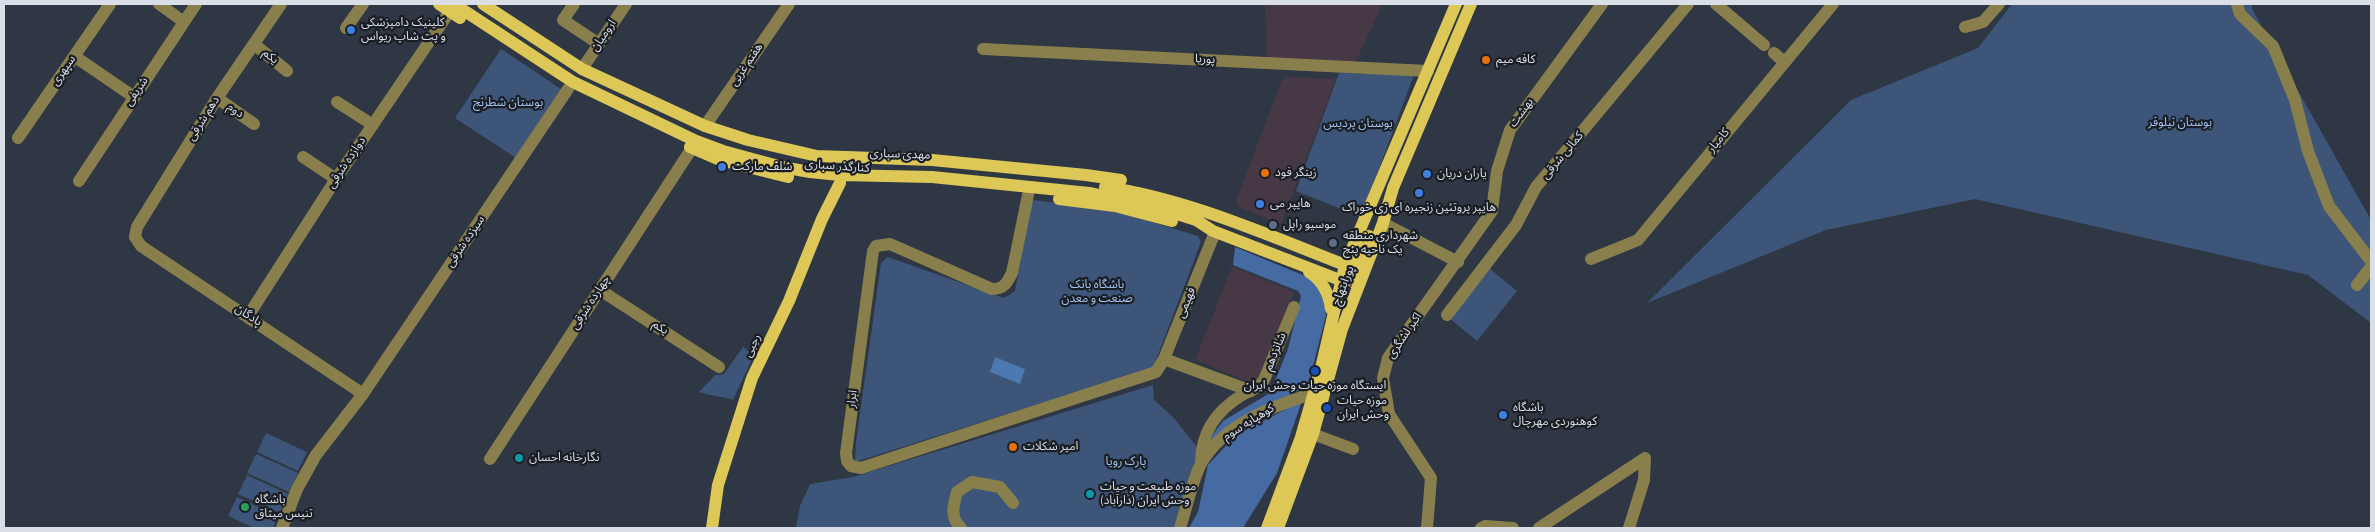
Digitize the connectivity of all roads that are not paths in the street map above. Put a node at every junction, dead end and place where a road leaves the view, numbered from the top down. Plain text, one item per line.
1 (110, 4) edge
2 (159, 4) edge
3 (196, 4) edge
4 (281, 4) edge
5 (363, 4) edge
6 (439, 4) edge
7 (467, 4) edge
8 (483, 4) edge
9 (574, 4) edge
10 (626, 4) edge
11 (789, 4) edge
12 (1456, 4) edge
13 (1471, 4) edge
14 (1602, 4) edge
15 (1688, 4) edge
16 (1716, 4) edge
17 (1832, 4) edge
18 (1999, 4) edge
19 (2237, 4) edge
20 (452, 8) edge
21 (184, 22) junction
22 (1965, 27) dead end
23 (346, 28) dead end
24 (254, 44) junction
25 (599, 44) junction
26 (983, 49) dead end
27 (74, 56) junction
28 (1784, 62) junction
29 (287, 71) dead end
30 (1434, 73) junction
31 (575, 79) junction
32 (134, 97) junction
33 (217, 98) junction
34 (337, 102) dead end
35 (254, 124) dead end
36 (373, 125) junction
37 (698, 137) junction
38 (18, 138) dead end
39 (303, 157) dead end
40 (336, 179) junction
41 (79, 181) dead end
42 (840, 183) junction
43 (1394, 188) junction
44 (1028, 195) junction
45 (1383, 224) junction
46 (1214, 232) junction
47 (1269, 236) junction
48 (135, 238) joint
49 (1263, 251) junction
50 (1591, 259) dead end
51 (2371, 261) edge
52 (1458, 262) junction
53 (1299, 265) junction
54 (2371, 266) edge
55 (1349, 270) junction
56 (1340, 280) junction
57 (2357, 285) dead end
58 (600, 290) junction
59 (1294, 307) dead end
60 (1447, 315) dead end
61 (248, 316) junction
62 (1337, 324) junction
63 (1164, 359) junction
64 (719, 367) dead end
65 (1156, 372) joint
66 (1251, 391) junction
67 (1314, 392) junction
68 (363, 394) junction
69 (1313, 434) junction
70 (1353, 450) dead end
71 (490, 459) dead end
72 (1201, 462) junction
73 (1013, 503) dead end
74 (282, 528) edge
75 (712, 528) edge
76 (961, 528) edge
77 (1180, 528) edge
78 (1267, 528) edge
79 (1278, 528) edge
80 (1427, 528) edge
81 (1481, 528) edge
82 (1513, 528) edge
83 (1540, 528) edge
84 (1629, 528) edge

1 - 27 street, سپهری
2 - 21 street
3 - 21 street, شریفی
4 - 24 street, دهم شرقی
5 - 23 street
6 - 20 main road, کنارگذر سباری
7 - 31 main road
8 - 31 main road, کنارگذر سباری
9 - 25 street
10 - 25 street, ارومیان
11 - 37 street, هفتم غربی
12 - 30 main road, پورابتهاج
13 - 30 main road, پورابتهاج
14 - 52 street, بهشت
15 - 60 street, کمالی شرقی
16 - 28 street
17 - 28 street, کامیار
18 - 22 street
19 - 51 street
20 - 31 main road, کنارگذر سباری
20 - 36 street, دوازده شرقی
21 - 32 street, شریفی
24 - 29 street, یکم
24 - 33 street, دهم شرقی
25 - 31 street, ارومیان
26 - 30 street, پوریا
27 - 32 street
27 - 38 street, سپهری
28 - 50 street, کامیار
30 - 43 main road, پورابتهاج
30 - 55 main road, پورابتهاج
31 - 37 main road, کنارگذر سباری
31 - 37 main road, کنارگذر سباری
31 - 68 street, سیزده شرقی
32 - 41 street, شریفی
33 - 35 street, دوم
33 - 48 street, دهم شرقی
34 - 36 street
36 - 40 street, دوازده شرقی
37 - 42 main road, کنارگذر سباری
37 - 46 main road
37 - 47 main road, کنارگذر سباری
37 - 58 street, چهارده شرقی
39 - 40 street
40 - 61 street, دوازده شرقی
42 - 44 main road, کنارگذر سباری
42 - 75 main road, رجبی
43 - 45 main road, پورابتهاج
43 - 55 main road
44 - 46 main road, کنارگذر سباری
44 - 65 street, ابرار
45 - 52 street
45 - 62 main road, پورابتهاج
46 - 49 main road
46 - 63 street, فهیمی
47 - 49 main road
47 - 55 main road
48 - 61 street, پادگان
49 - 53 main road
52 - 80 street, اکبر لشگری
53 - 56 main road
53 - 62 main road
54 - 57 street
55 - 56 main road, پورابتهاج
55 - 62 main road
56 - 62 main road, پورابتهاج
58 - 64 street, یکم
58 - 71 street, چهارده شرقی
59 - 66 street, شانزدهم
61 - 68 street, پادگان
62 - 67 main road, پورابتهاج
62 - 69 main road, پورابتهاج
63 - 65 street, فهیمی
63 - 66 street
66 - 72 street, شانزدهم
67 - 72 street, کوهپایه سوم
67 - 78 main road, پورابتهاج
68 - 74 street, سیزده شرقی
69 - 70 street
69 - 79 main road, پورابتهاج
72 - 77 street, کوهپایه سوم
73 - 76 street
81 - 82 street
83 - 84 street

